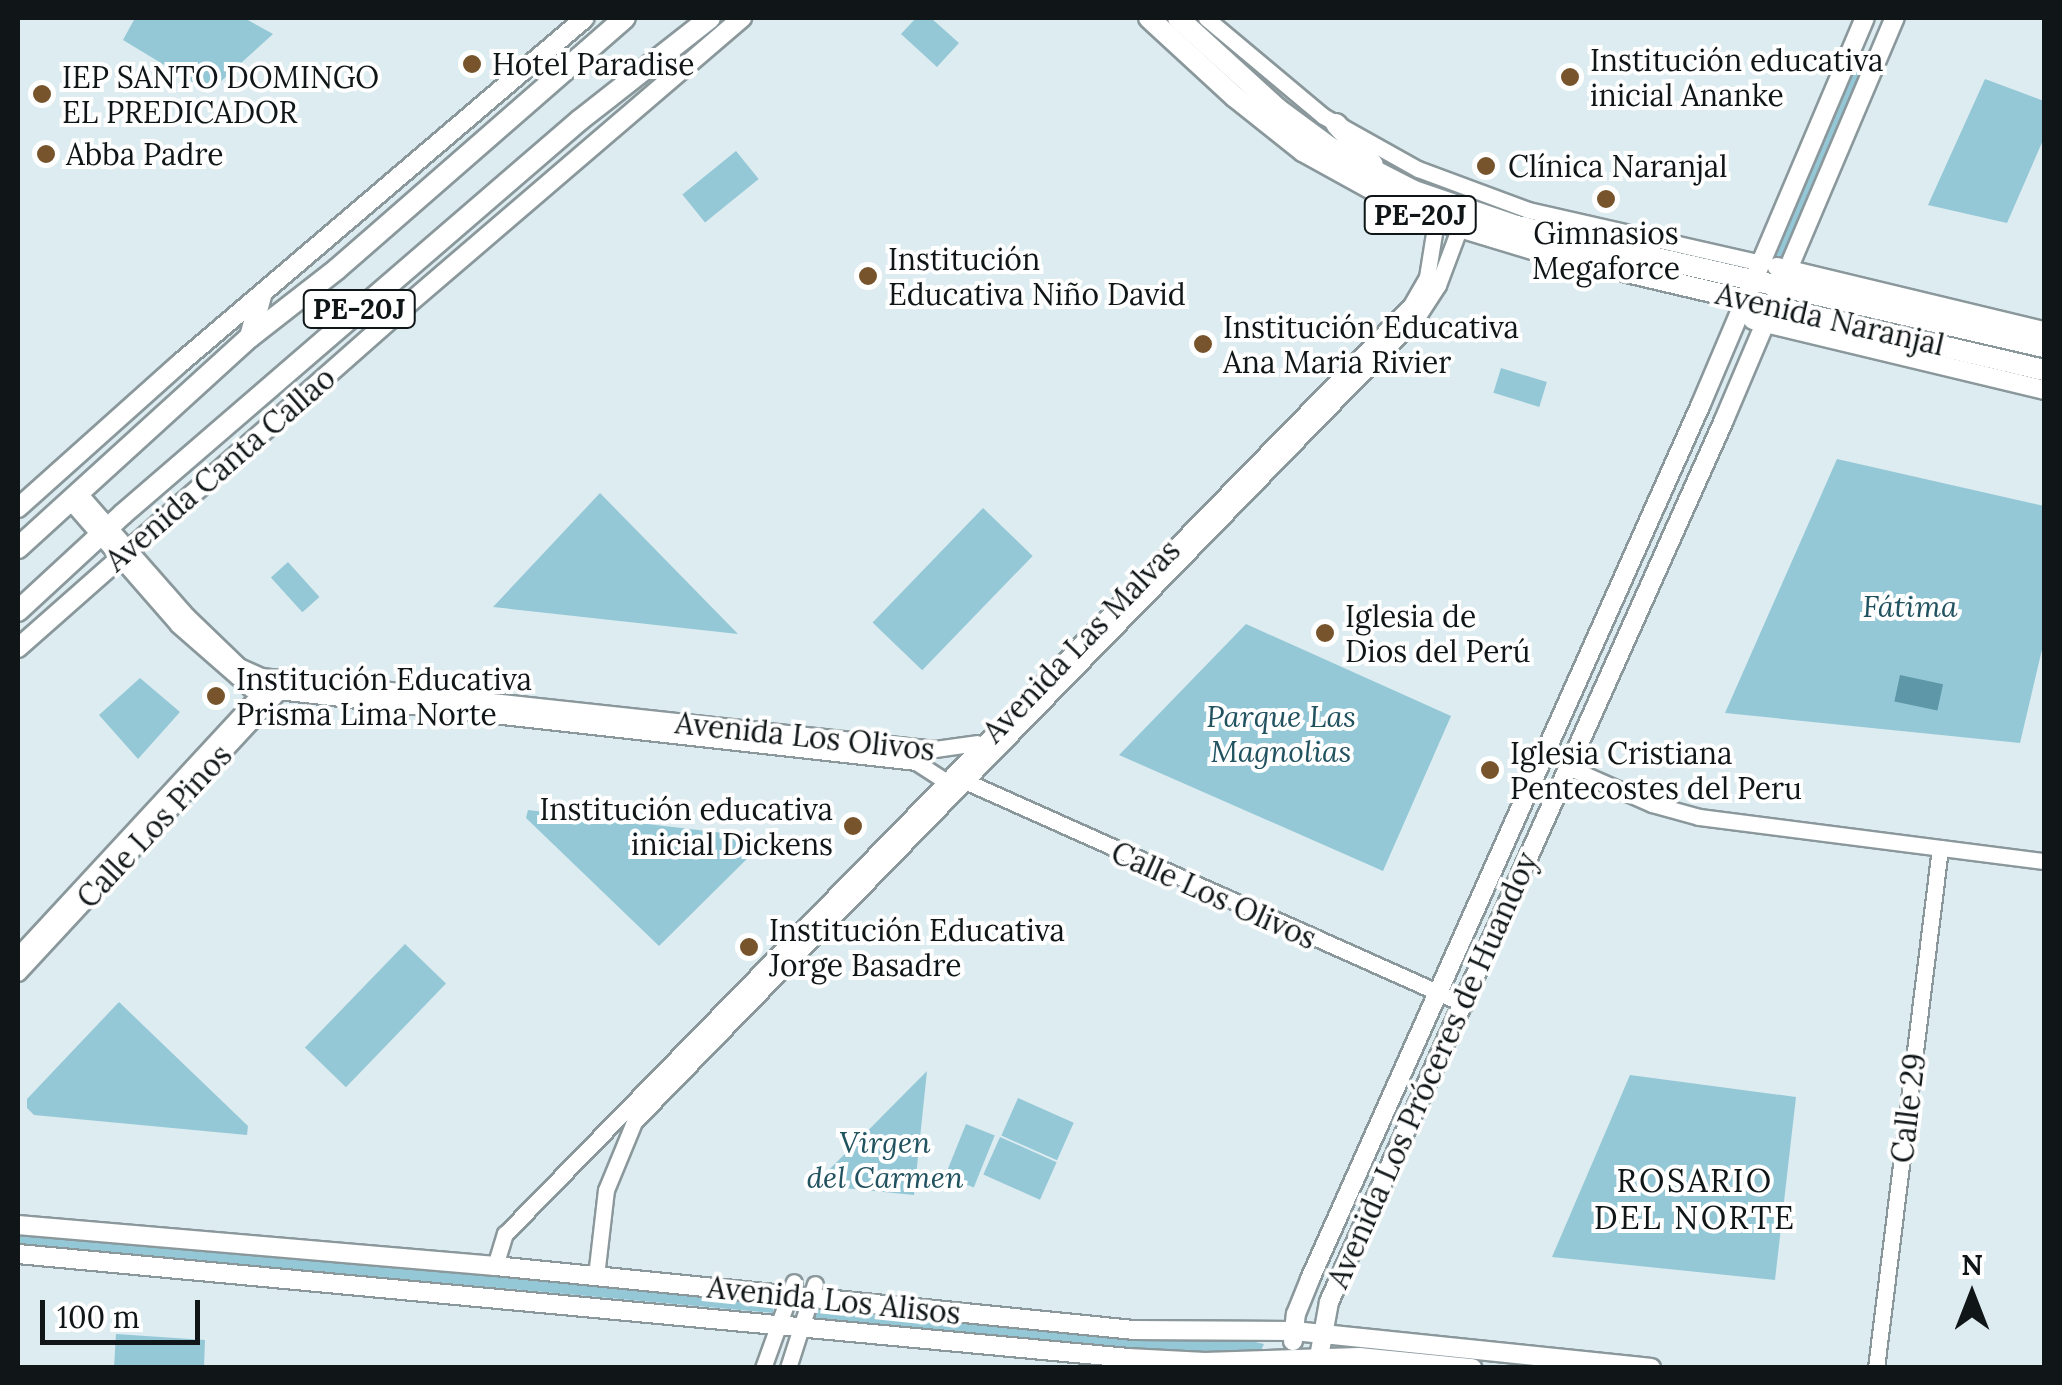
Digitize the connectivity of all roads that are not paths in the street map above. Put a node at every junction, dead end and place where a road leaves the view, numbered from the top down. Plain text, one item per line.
1 (585, 18) edge
2 (626, 18) edge
3 (710, 18) edge
4 (742, 18) edge
5 (1149, 18) edge
6 (1178, 18) edge
7 (1206, 18) edge
8 (1865, 18) edge
9 (1895, 18) edge
10 (1847, 59) junction
11 (1872, 70) junction
12 (1336, 124) junction
13 (1381, 174) junction
14 (1436, 221) junction
15 (1459, 229) junction
16 (1750, 290) junction
17 (260, 296) junction
18 (1776, 296) junction
19 (2044, 331) edge
20 (250, 337) junction
21 (2044, 348) edge
22 (2044, 370) edge
23 (2044, 390) edge
24 (74, 497) junction
25 (18, 508) edge
26 (104, 532) junction
27 (18, 548) edge
28 (122, 554) junction
29 (18, 611) edge
30 (18, 648) edge
31 (276, 685) junction
32 (986, 739) junction
33 (947, 750) junction
34 (962, 764) junction
35 (1568, 766) junction
36 (944, 781) junction
37 (966, 781) junction
38 (1940, 848) junction
39 (2044, 861) edge
40 (18, 956) edge
41 (18, 972) edge
42 (1436, 992) junction
43 (1464, 1004) junction
44 (18, 1226) edge
45 (18, 1254) edge
46 (495, 1266) junction
47 (596, 1276) junction
48 (791, 1289) junction
49 (813, 1291) junction
50 (780, 1325) junction
51 (804, 1327) junction
52 (1294, 1331) junction
53 (1321, 1333) junction
54 (1292, 1357) junction
55 (1319, 1357) junction
56 (1642, 1367) edge
57 (763, 1368) edge
58 (788, 1368) edge
59 (1472, 1368) edge
60 (1651, 1368) edge
61 (1876, 1368) edge

1 - 17 main road
2 - 20 highway, PE-20J
3 - 26 highway, Avenida Canta Callao / PE-20J
4 - 28 main road, Avenida Canta Callao
5 - 14 highway, Avenida Naranjal / PE-20J
6 - 13 highway, Avenida Naranjal / PE-20J
7 - 12 street, Avenida Naranjal
8 - 10 main road, Avenida Los Próceres de Huandoy
9 - 11 main road, Avenida Los Próceres de Huandoy
10 - 11 main road
10 - 16 main road, Avenida Los Próceres de Huandoy
11 - 18 main road, Avenida Los Próceres de Huandoy
12 - 13 highway
12 - 16 street, Avenida Naranjal
13 - 16 highway, Avenida Naranjal / PE-20J
14 - 15 highway, Avenida Naranjal / PE-20J
14 - 32 street, Avenida Las Malvas
15 - 16 highway, Avenida Naranjal / PE-20J
15 - 37 street, Avenida Las Malvas
16 - 18 highway, Avenida Naranjal / PE-20J
16 - 18 main road, Avenida Naranjal
16 - 42 main road, Avenida Los Próceres de Huandoy
17 - 20 highway
17 - 25 main road
18 - 19 main road, Avenida Naranjal
18 - 21 highway, Avenida Naranjal / PE-20J
18 - 22 highway, Avenida Naranjal / PE-20J
18 - 23 main road, Avenida Naranjal
18 - 35 main road, Avenida Los Próceres de Huandoy
20 - 24 highway, PE-20J
24 - 26 street, Avenida Los Olivos
24 - 27 highway, PE-20J
26 - 28 street, Avenida Los Olivos
26 - 29 highway, Avenida Canta Callao / PE-20J
28 - 30 main road, Avenida Canta Callao
28 - 31 street, Avenida Los Olivos
31 - 33 street, Avenida Los Olivos
31 - 36 street, Avenida Los Olivos
31 - 40 street, Calle Los Pinos
31 - 41 street, Calle Los Pinos
32 - 33 street
32 - 34 street, Avenida Las Malvas
33 - 34 street, Avenida Los Olivos
34 - 36 street, Avenida Las Malvas
34 - 37 street, Avenida Los Olivos
35 - 38 street
35 - 43 main road, Avenida Los Próceres de Huandoy
36 - 37 street, Avenida Los Olivos
36 - 46 street, Avenida Las Malvas
37 - 42 street, Calle Los Olivos
37 - 47 street, Avenida Las Malvas
38 - 39 street
38 - 61 street, Calle 29
42 - 43 street, Calle Los Olivos
42 - 52 main road, Avenida Los Próceres de Huandoy
43 - 53 main road, Avenida Los Próceres de Huandoy
44 - 46 main road, Avenida Los Alisos
45 - 50 main road, Avenida Los Alisos
46 - 47 main road, Avenida Los Alisos
47 - 48 main road, Avenida Los Alisos
48 - 49 main road, Avenida Los Alisos
48 - 50 street
49 - 51 street
49 - 52 main road, Avenida Los Alisos
50 - 51 main road, Avenida Los Alisos
50 - 57 street
51 - 54 main road, Avenida Los Alisos
51 - 58 street
52 - 53 main road, Avenida Los Alisos
52 - 54 main road, Avenida Los Próceres de Huandoy
53 - 55 main road, Avenida Los Próceres de Huandoy
53 - 56 main road, Avenida Los Alisos
54 - 55 main road, Avenida Los Alisos
55 - 59 main road, Avenida Los Alisos
56 - 60 main road, Avenida Los Alisos

